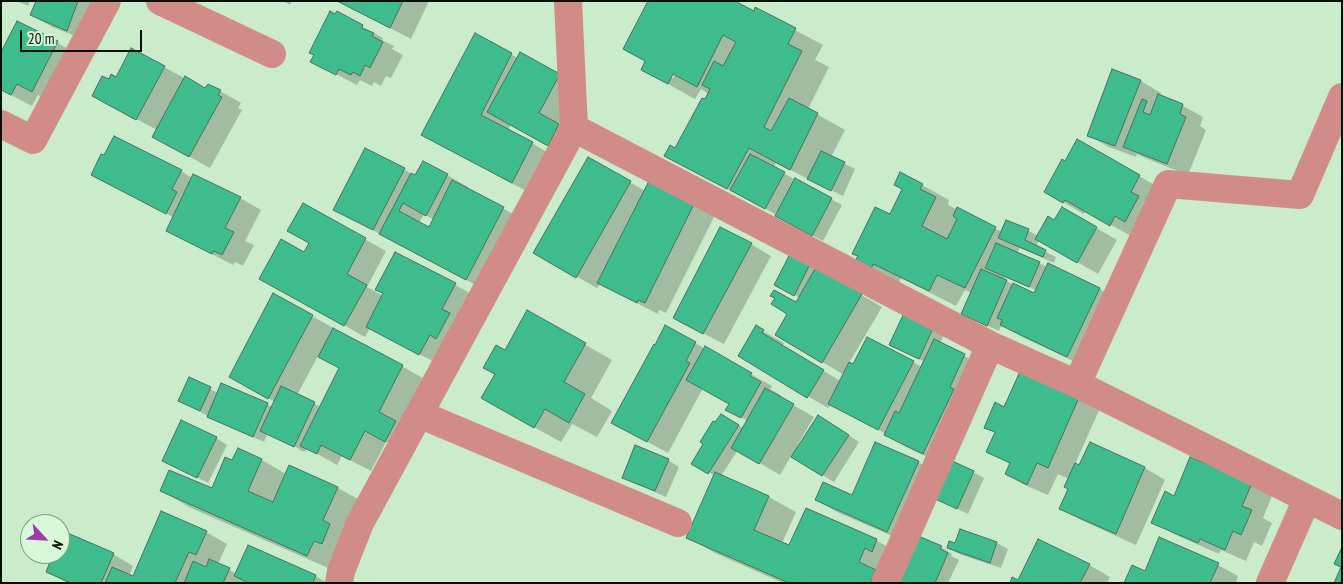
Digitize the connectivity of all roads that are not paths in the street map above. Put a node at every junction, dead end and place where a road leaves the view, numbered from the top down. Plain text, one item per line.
1 (107, 1) edge
2 (160, 1) edge
3 (568, 1) edge
4 (272, 54) dead end
5 (1342, 97) edge
6 (1, 124) edge
7 (574, 128) junction
8 (990, 345) junction
9 (1077, 384) junction
10 (419, 414) junction
11 (1307, 499) junction
12 (1342, 516) edge
13 (678, 523) dead end
14 (339, 583) edge
15 (885, 583) edge
16 (1270, 583) edge

1 - 6 street
2 - 4 street
3 - 7 street
5 - 9 street
7 - 8 street
7 - 10 street
8 - 9 street
8 - 15 street
9 - 11 street
10 - 13 street
10 - 14 street
11 - 12 street
11 - 16 street

